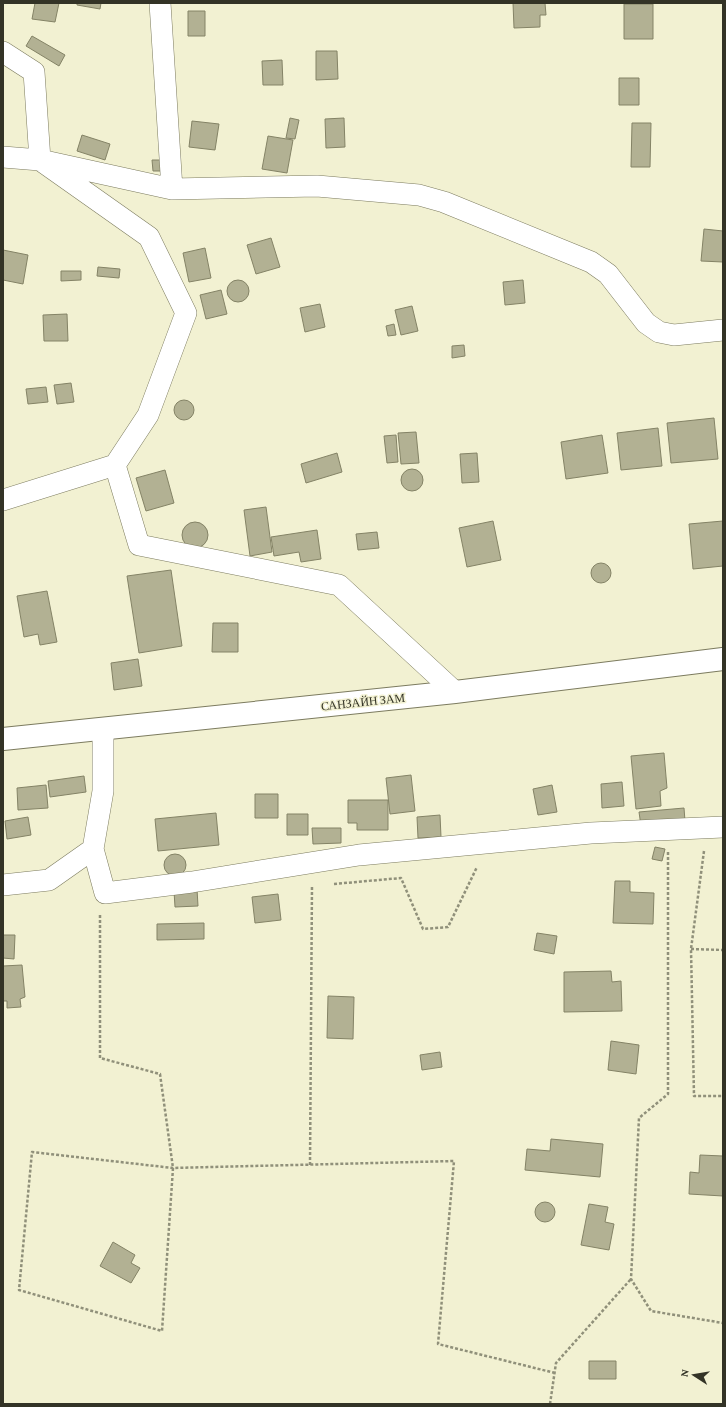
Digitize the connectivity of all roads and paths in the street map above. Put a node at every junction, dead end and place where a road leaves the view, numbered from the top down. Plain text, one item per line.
1 (160, 3) edge
2 (3, 52) edge
3 (3, 157) edge
4 (40, 160) junction
5 (172, 188) junction
6 (723, 330) edge
7 (115, 465) junction
8 (3, 500) edge
9 (723, 659) edge
10 (455, 692) junction
11 (103, 729) junction
12 (3, 740) edge
13 (723, 827) edge
14 (668, 830) junction
15 (93, 849) junction
16 (705, 849) dead end
17 (479, 863) dead end
18 (330, 884) dead end
19 (3, 885) edge
20 (304, 885) dead end
21 (312, 885) junction
22 (318, 885) dead end
23 (100, 908) dead end
24 (691, 949) junction
25 (723, 950) edge
26 (723, 1096) edge
27 (310, 1165) junction
28 (173, 1168) junction
29 (632, 1279) junction
30 (723, 1323) edge
31 (555, 1373) junction
32 (550, 1404) edge

1 - 5 street
2 - 4 street
3 - 4 street
4 - 5 street
4 - 7 street
5 - 6 street
7 - 8 street
7 - 10 street
9 - 10 main road, САНЗАЙН ЗАМ
10 - 11 main road, САНЗАЙН ЗАМ
11 - 12 main road, САНЗАЙН ЗАМ
11 - 15 street
13 - 14 street
14 - 15 street
14 - 29 path
15 - 19 street
16 - 24 path
17 - 18 path
20 - 21 path
21 - 22 path
21 - 27 path
23 - 28 path
24 - 25 path
24 - 26 path
27 - 28 path
27 - 31 path
28 - 28 path
29 - 30 path
29 - 31 path
31 - 32 path

